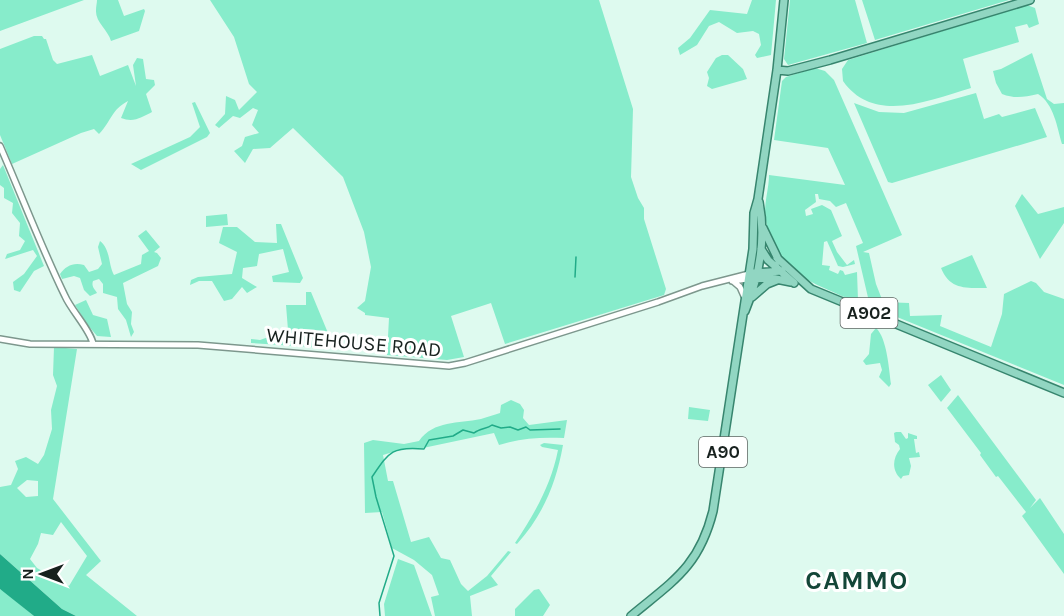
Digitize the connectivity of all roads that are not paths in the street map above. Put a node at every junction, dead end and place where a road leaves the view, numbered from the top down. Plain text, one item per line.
1 (784, 0) edge
2 (1030, 0) edge
3 (777, 70) junction
4 (788, 71) junction
5 (776, 82) junction
6 (0, 146) edge
7 (758, 199) junction
8 (762, 222) junction
9 (753, 231) junction
10 (760, 247) junction
11 (777, 258) junction
12 (780, 271) junction
13 (790, 272) junction
14 (752, 276) junction
15 (771, 278) junction
16 (783, 280) junction
17 (731, 281) junction
18 (794, 283) junction
19 (811, 289) junction
20 (747, 298) junction
21 (0, 339) edge
22 (90, 344) junction
23 (1064, 393) edge
24 (631, 616) edge

1 - 3 main road, A90
2 - 4 main road
3 - 4 main road
3 - 5 main road, A90
4 - 5 main road
5 - 7 main road, A90
6 - 22 street
7 - 8 main road, A90
7 - 9 main road, A90
8 - 10 main road, A90
8 - 11 main road, A902
9 - 10 main road, A902
9 - 14 main road, A90
10 - 12 main road, A902
10 - 14 main road, A90
11 - 12 main road, A902
11 - 13 main road, A902
12 - 13 main road
12 - 14 main road
12 - 15 main road
12 - 18 main road, A902
13 - 19 main road, A902
14 - 15 main road, A902
14 - 17 street, WHITEHOUSE ROAD
14 - 20 main road, A90
15 - 16 main road, A902
16 - 18 main road, A902
16 - 20 main road
17 - 20 street
17 - 22 street, WHITEHOUSE ROAD
18 - 19 main road, A902
19 - 23 main road, A902
20 - 24 main road, A90
21 - 22 street, WHITEHOUSE ROAD

